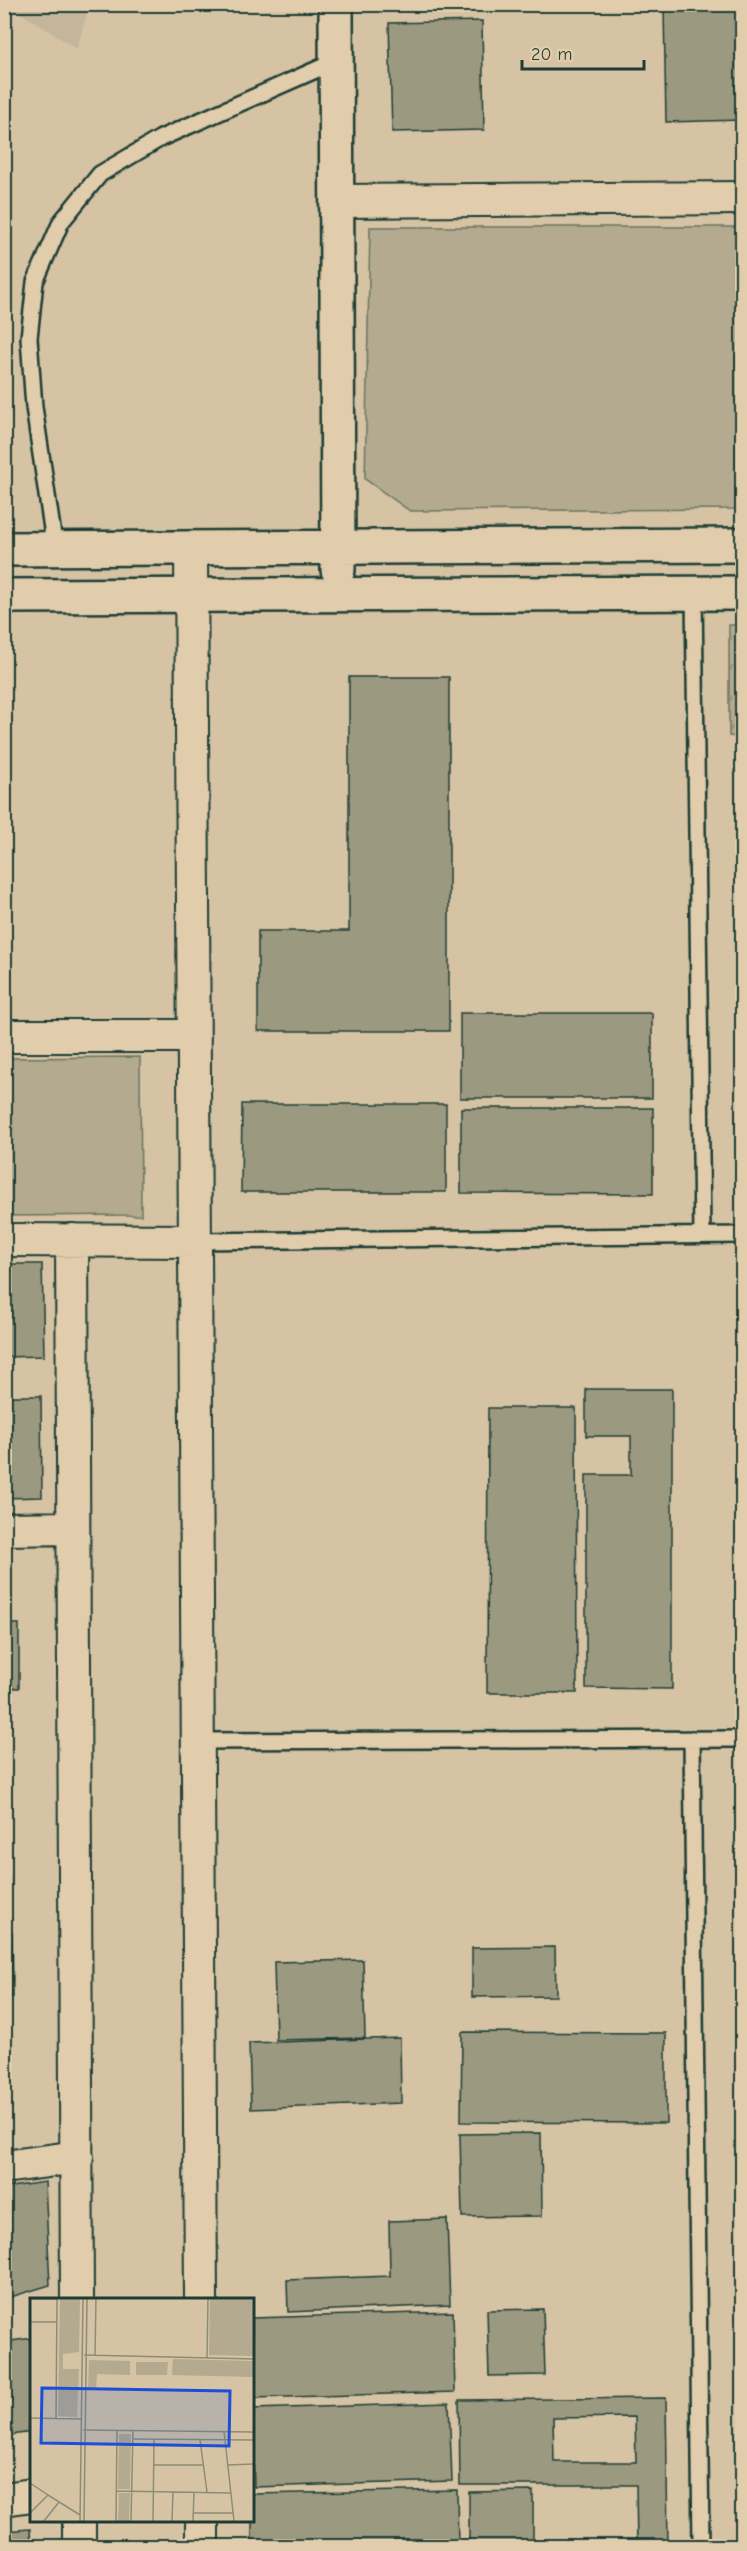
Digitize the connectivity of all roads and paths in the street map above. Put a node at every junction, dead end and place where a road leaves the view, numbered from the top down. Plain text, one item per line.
1 (336, 4) edge
2 (336, 61) junction
3 (742, 198) edge
4 (337, 201) junction
5 (742, 545) edge
6 (337, 548) junction
7 (4, 549) edge
8 (55, 549) junction
9 (191, 549) junction
10 (742, 593) edge
11 (338, 594) junction
12 (694, 594) junction
13 (191, 595) junction
14 (4, 596) edge
15 (4, 1036) edge
16 (194, 1036) junction
17 (702, 1235) junction
18 (742, 1235) edge
19 (4, 1240) edge
20 (72, 1240) junction
21 (195, 1241) junction
22 (73, 1528) junction
23 (4, 1529) edge
24 (692, 1739) junction
25 (742, 1739) edge
26 (198, 1741) junction
27 (77, 2157) junction
28 (4, 2167) edge
29 (77, 2298) edge
30 (201, 2298) edge
31 (30, 2495) edge
32 (4, 2499) edge
33 (79, 2521) edge
34 (202, 2521) edge
35 (79, 2547) edge
36 (202, 2547) edge
37 (701, 2547) edge

1 - 2 street
2 - 4 street
2 - 8 lane
3 - 4 street
4 - 6 street
5 - 6 street
6 - 9 street
6 - 11 street
7 - 8 street
8 - 9 street
9 - 13 street
10 - 12 street
11 - 12 street
11 - 13 street
12 - 17 lane
13 - 14 street
13 - 16 street
15 - 16 street
16 - 21 street
17 - 18 lane
17 - 21 lane
19 - 20 street
20 - 21 street
20 - 22 street
21 - 26 street
22 - 23 street
22 - 27 street
24 - 25 lane
24 - 26 lane
24 - 37 lane
26 - 30 street
27 - 28 street
27 - 29 street
31 - 32 street
33 - 35 street
34 - 36 street

